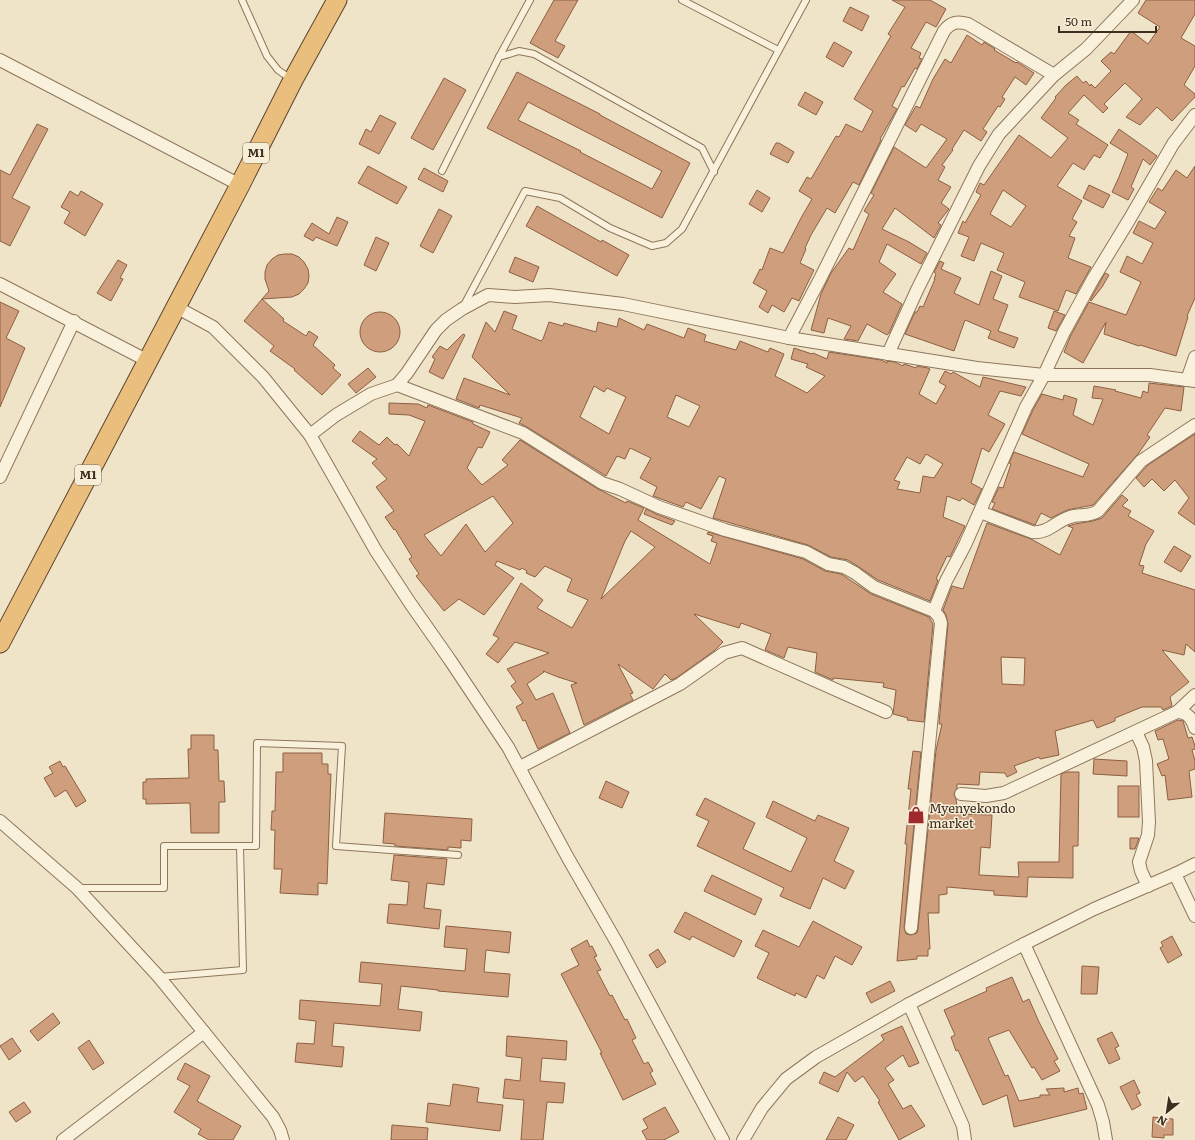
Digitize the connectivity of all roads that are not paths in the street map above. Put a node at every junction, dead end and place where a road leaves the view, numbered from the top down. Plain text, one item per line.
1 (242, 0) edge
2 (337, 0) edge
3 (530, 0) edge
4 (682, 0) edge
5 (806, 0) edge
6 (1133, 0) edge
7 (778, 50) junction
8 (499, 57) junction
9 (0, 60) edge
10 (1054, 75) junction
11 (293, 80) junction
12 (1195, 115) edge
13 (442, 171) dead end
14 (714, 172) junction
15 (240, 185) junction
16 (0, 284) edge
17 (176, 307) junction
18 (462, 309) junction
19 (74, 321) junction
20 (789, 338) junction
21 (888, 354) junction
22 (1195, 357) edge
23 (148, 361) junction
24 (1044, 375) junction
25 (1191, 381) edge
26 (397, 385) junction
27 (1195, 425) edge
28 (310, 435) junction
29 (0, 477) edge
30 (980, 512) junction
31 (934, 611) junction
32 (0, 643) edge
33 (1195, 695) edge
34 (886, 712) dead end
35 (1177, 712) junction
36 (1195, 728) edge
37 (1136, 732) junction
38 (520, 767) junction
39 (961, 794) dead end
40 (0, 820) edge
41 (240, 846) junction
42 (458, 855) dead end
43 (1195, 864) edge
44 (1175, 874) junction
45 (1148, 886) junction
46 (77, 888) junction
47 (1195, 916) edge
48 (911, 928) dead end
49 (1024, 944) junction
50 (159, 977) junction
51 (909, 1004) junction
52 (204, 1032) junction
53 (63, 1140) edge
54 (283, 1140) edge
55 (723, 1140) edge
56 (743, 1140) edge
57 (965, 1140) edge
58 (1106, 1140) edge

1 - 11 lane
2 - 11 highway, M1
3 - 8 lane
4 - 7 lane
5 - 7 lane
6 - 10 street
7 - 14 lane
8 - 13 lane
8 - 14 lane
9 - 15 street
10 - 20 street
10 - 21 street
11 - 15 highway, M1
12 - 24 street
14 - 18 lane
15 - 17 highway, M1
16 - 19 street
17 - 23 highway, M1
17 - 28 street
18 - 20 street
18 - 26 street
19 - 23 street
19 - 29 street
20 - 21 street
21 - 24 street
22 - 25 street
23 - 32 highway, M1
24 - 25 street
24 - 30 street
26 - 28 street
26 - 31 street
27 - 30 street
28 - 38 street
30 - 31 street
31 - 48 street
33 - 35 street
34 - 38 street
35 - 36 street
35 - 37 street
37 - 39 street
37 - 45 street
38 - 55 street
40 - 46 street
41 - 42 lane
41 - 46 lane
41 - 50 lane
43 - 44 street
44 - 45 street
44 - 47 street
45 - 49 street
46 - 50 street
49 - 51 street
49 - 58 street
50 - 52 street
51 - 56 street
51 - 57 street
52 - 53 street
52 - 54 street

